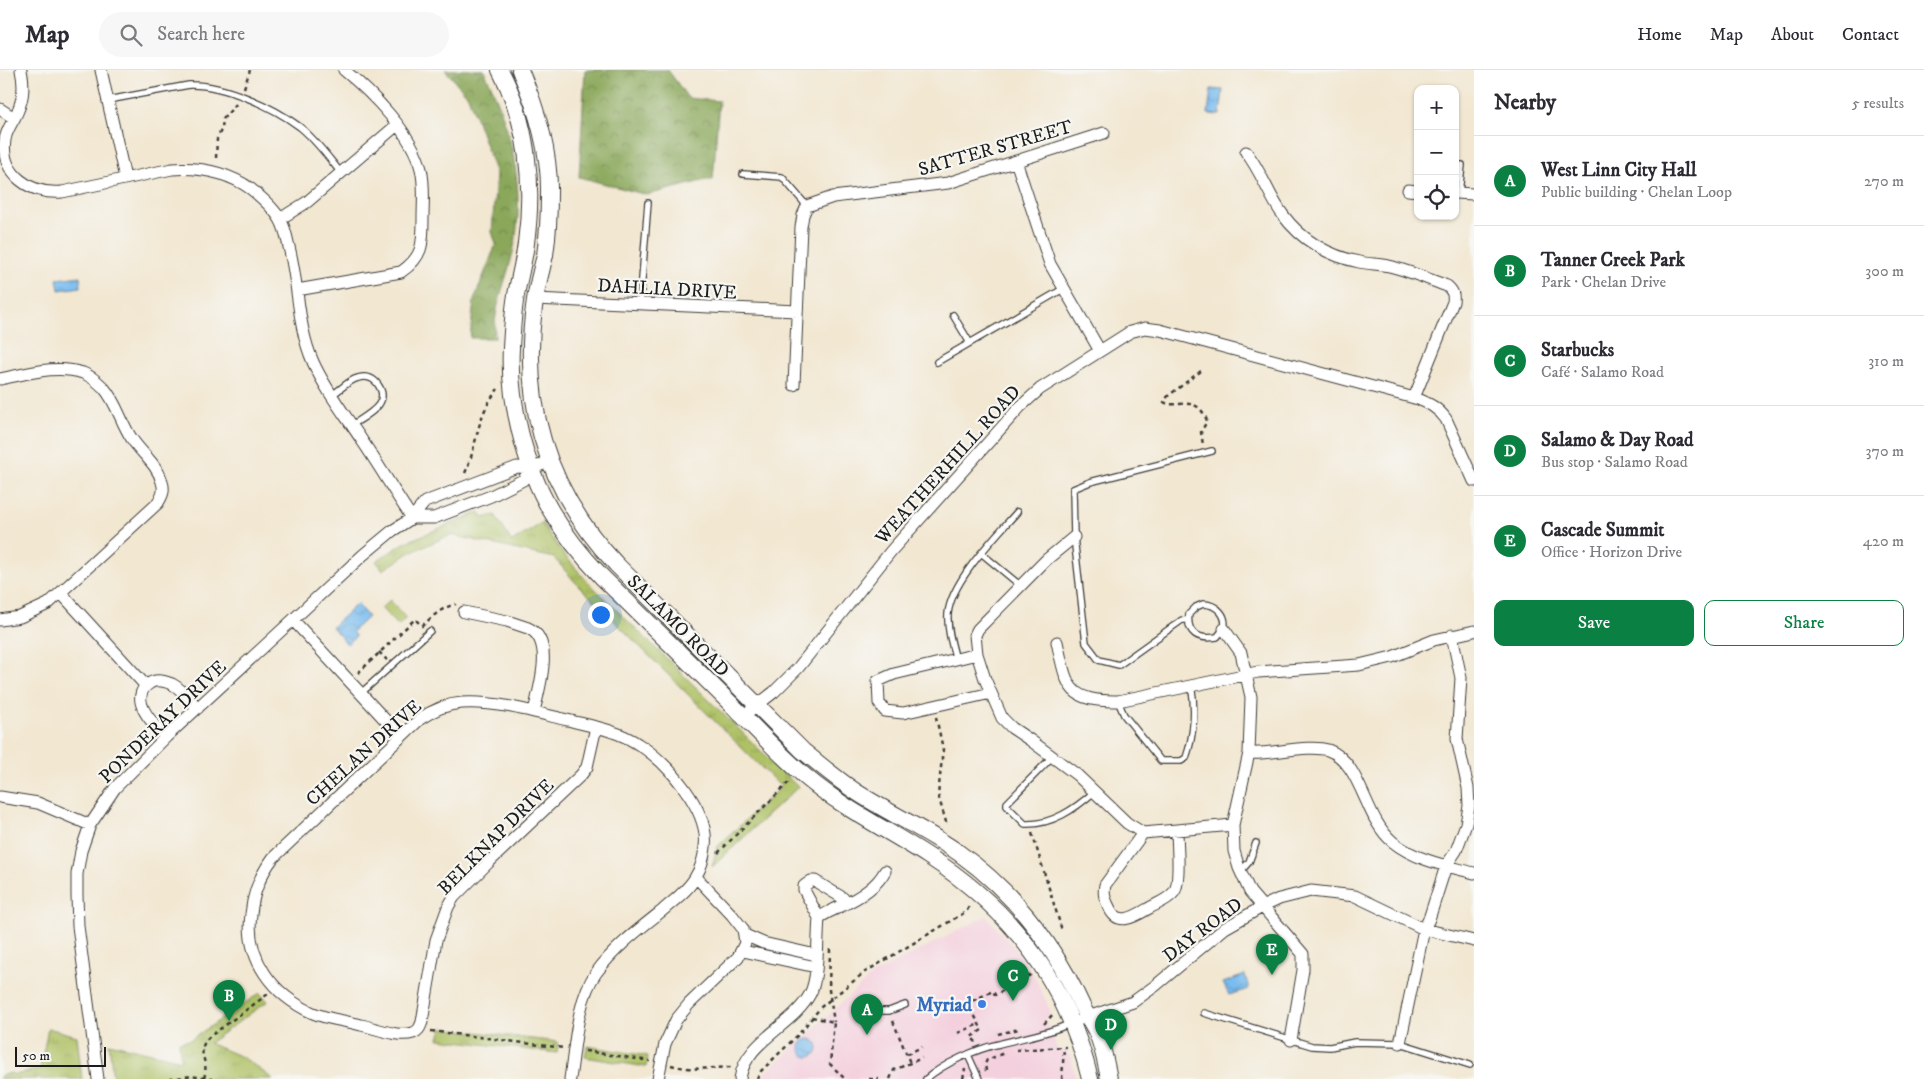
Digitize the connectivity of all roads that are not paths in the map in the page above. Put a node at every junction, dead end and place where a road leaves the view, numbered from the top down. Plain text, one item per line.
1 (21, 70) edge
2 (101, 70) edge
3 (344, 70) edge
4 (500, 70) edge
5 (520, 70) edge
6 (108, 100) junction
7 (0, 109) edge
8 (14, 118) junction
9 (397, 125) junction
10 (1104, 133) dead end
11 (1246, 152) dead end
12 (1016, 161) junction
13 (1462, 165) dead end
14 (342, 173) junction
15 (743, 174) dead end
16 (125, 178) junction
17 (1459, 182) edge
18 (1459, 193) edge
19 (1474, 194) edge
20 (648, 202) dead end
21 (807, 206) junction
22 (280, 219) junction
23 (1063, 289) junction
24 (297, 290) junction
25 (535, 299) junction
26 (640, 304) junction
27 (797, 311) junction
28 (953, 315) dead end
29 (970, 343) junction
30 (1100, 351) junction
31 (937, 362) dead end
32 (0, 380) edge
33 (794, 384) dead end
34 (332, 395) junction
35 (1414, 398) junction
36 (352, 425) junction
37 (1212, 451) dead end
38 (550, 462) junction
39 (532, 468) junction
40 (1474, 481) edge
41 (1017, 512) dead end
42 (412, 518) junction
43 (1074, 537) junction
44 (981, 553) junction
45 (1021, 586) junction
46 (61, 593) junction
47 (461, 608) road end
48 (0, 620) edge
49 (293, 620) junction
50 (1188, 620) junction
51 (1224, 629) junction
52 (430, 631) dead end
53 (1474, 631) edge
54 (1452, 635) junction
55 (1057, 642) dead end
56 (977, 654) junction
57 (956, 660) junction
58 (1247, 674) junction
59 (146, 686) junction
60 (1191, 686) junction
61 (991, 693) junction
62 (360, 694) junction
63 (1118, 701) junction
64 (757, 704) junction
65 (198, 708) junction
66 (534, 712) junction
67 (744, 716) junction
68 (596, 727) junction
69 (166, 737) junction
70 (401, 737) junction
71 (1249, 753) junction
72 (1052, 757) junction
73 (1094, 792) junction
74 (1471, 792) edge
75 (0, 797) edge
76 (90, 825) junction
77 (1233, 825) junction
78 (1177, 830) junction
79 (1143, 833) junction
80 (1256, 843) dead end
81 (1446, 866) junction
82 (1240, 871) junction
83 (885, 872) dead end
84 (1474, 873) edge
85 (696, 877) junction
86 (846, 903) junction
87 (1262, 907) junction
88 (819, 918) junction
89 (1424, 929) junction
90 (745, 936) junction
91 (1474, 940) edge
92 (743, 951) junction
93 (816, 955) junction
94 (816, 967) junction
95 (905, 1005) dead end
96 (880, 1011) dead end
97 (1204, 1012) dead end
98 (1087, 1017) junction
99 (1071, 1023) junction
100 (418, 1030) joint
101 (1292, 1040) junction
102 (1400, 1043) junction
103 (968, 1055) junction
104 (1470, 1066) dead end
105 (98, 1079) edge
106 (570, 1079) edge
107 (658, 1079) edge
108 (740, 1079) edge
109 (926, 1079) edge
110 (979, 1079) edge
111 (1090, 1079) edge
112 (1109, 1079) edge

1 - 8 street
2 - 6 street
3 - 9 street
4 - 39 main road, SALAMO ROAD
5 - 25 main road, SALAMO ROAD
6 - 14 lane
6 - 16 street
7 - 8 street
8 - 16 street
9 - 14 street
9 - 24 street
10 - 12 street, SATTER STREET
11 - 35 street
12 - 21 street, SATTER STREET
12 - 23 street
13 - 17 lane
14 - 22 street
15 - 21 lane
16 - 22 street
18 - 19 street
20 - 26 lane
21 - 27 street
22 - 24 street
23 - 29 lane
23 - 30 street
24 - 34 street
25 - 26 street, DAHLIA DRIVE
25 - 38 main road, SALAMO ROAD
26 - 27 street, DAHLIA DRIVE
27 - 33 street
28 - 29 lane
29 - 31 lane
30 - 35 street, WEATHERHILL ROAD
30 - 64 street, WEATHERHILL ROAD
32 - 46 street
34 - 36 street
34 - 36 lane
35 - 40 street, WEATHERHILL ROAD
36 - 42 street
37 - 43 lane
38 - 39 street, PONDERAY DRIVE
38 - 64 main road, SALAMO ROAD
39 - 42 street, PONDERAY DRIVE
39 - 42 street, PONDERAY DRIVE
39 - 67 main road, SALAMO ROAD
41 - 44 lane
42 - 49 street, PONDERAY DRIVE
43 - 45 street
43 - 50 lane
44 - 45 lane
44 - 57 lane
45 - 56 street
46 - 48 street
46 - 59 street
47 - 66 street
49 - 62 street
49 - 65 street, PONDERAY DRIVE
50 - 51 lane
50 - 51 lane
51 - 58 street
52 - 62 lane
53 - 54 street
54 - 58 street
54 - 74 street
55 - 63 street
56 - 57 street
56 - 61 street
57 - 61 street
58 - 60 street
58 - 71 street
59 - 65 street
59 - 69 street
60 - 63 street
60 - 63 lane
61 - 72 street
62 - 70 street
64 - 67 street, WEATHERHILL ROAD
64 - 98 main road, SALAMO ROAD
65 - 69 street, PONDERAY DRIVE
66 - 68 street, CHELAN DRIVE
66 - 70 street, CHELAN DRIVE
67 - 99 main road, SALAMO ROAD
68 - 85 street, CHELAN DRIVE
68 - 100 street, BELKNAP DRIVE
69 - 76 street, PONDERAY DRIVE
70 - 100 street, CHELAN DRIVE
71 - 77 street
71 - 81 street
72 - 73 street
72 - 73 lane
73 - 79 street
74 - 81 street
75 - 76 street
76 - 105 street, PONDERAY DRIVE
77 - 78 street
77 - 82 street
78 - 79 street
78 - 79 street
80 - 82 lane
81 - 84 street
81 - 89 street
82 - 87 street
83 - 86 street
85 - 90 street
85 - 106 street, CHELAN DRIVE
86 - 88 street
86 - 88 street
87 - 89 street, DAY ROAD
87 - 98 street, DAY ROAD
87 - 101 street
88 - 93 street
89 - 91 street, DAY ROAD
89 - 102 street
90 - 92 street
90 - 93 street
92 - 94 street
92 - 107 street
93 - 94 street
94 - 108 street
95 - 96 lane
97 - 101 lane
98 - 99 street, DAY ROAD
98 - 112 main road, SALAMO ROAD
99 - 103 lane
99 - 111 main road, SALAMO ROAD
101 - 102 lane
102 - 104 lane
103 - 109 lane
103 - 110 lane

